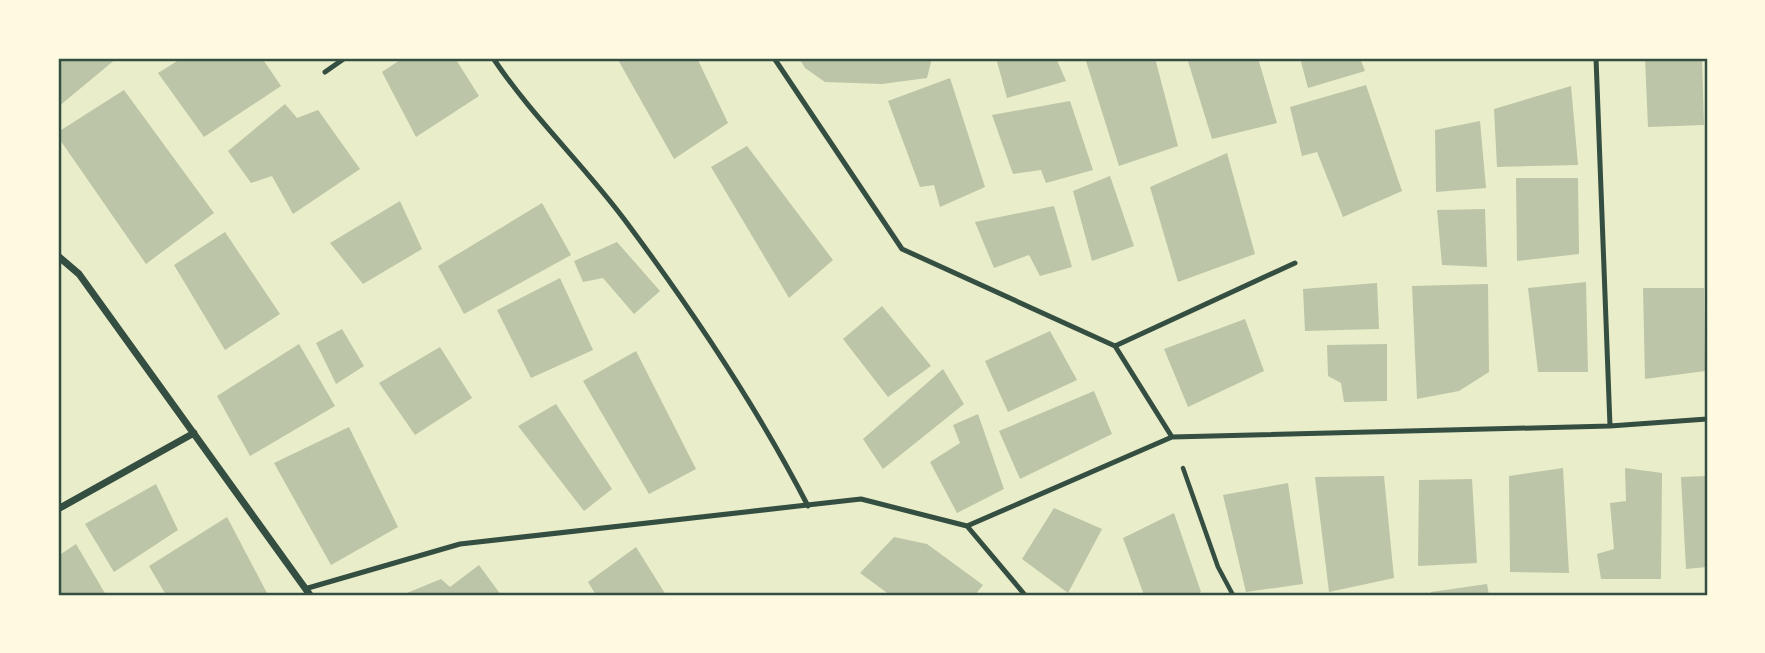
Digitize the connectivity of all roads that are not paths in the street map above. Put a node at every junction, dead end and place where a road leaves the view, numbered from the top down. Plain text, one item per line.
1 (345, 58) edge
2 (493, 58) edge
3 (774, 58) edge
4 (1596, 58) edge
5 (325, 72) dead end
6 (58, 256) edge
7 (1295, 263) dead end
8 (1115, 346) junction
9 (1707, 419) edge
10 (1610, 426) junction
11 (194, 433) junction
12 (1172, 438) junction
13 (808, 506) junction
14 (58, 509) edge
15 (967, 526) junction
16 (309, 592) edge
17 (1026, 595) edge

1 - 5 lane
2 - 13 lane
3 - 8 lane
4 - 10 lane
6 - 11 street
7 - 8 lane
8 - 12 lane
9 - 10 lane
10 - 12 lane
11 - 14 street
11 - 16 street
12 - 15 lane
13 - 15 lane
13 - 16 lane
15 - 17 lane

